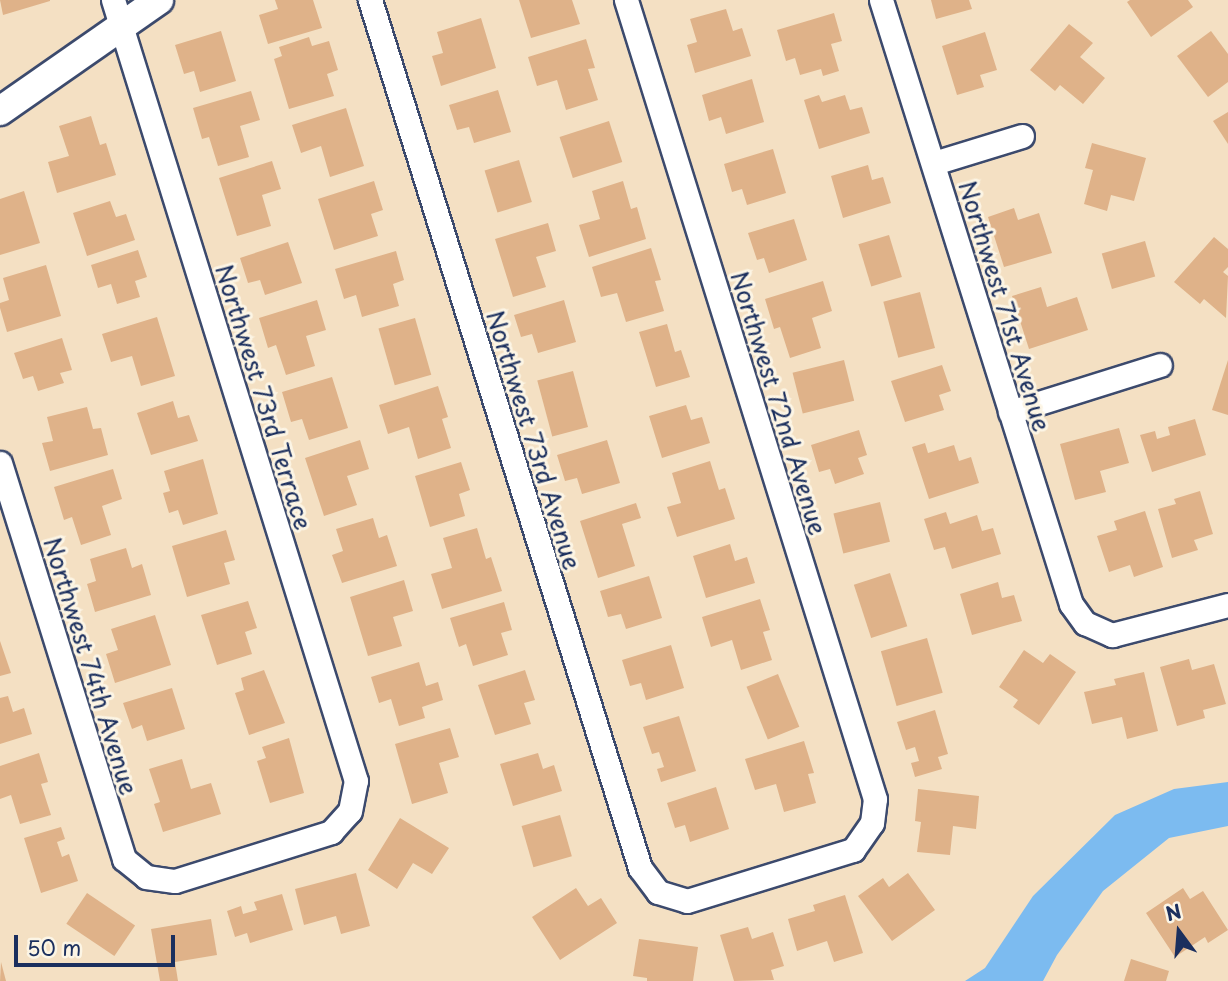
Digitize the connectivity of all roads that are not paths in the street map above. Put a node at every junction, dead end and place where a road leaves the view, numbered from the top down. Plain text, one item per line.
1 (113, 0) edge
2 (159, 0) edge
3 (369, 0) edge
4 (626, 0) edge
5 (881, 0) edge
6 (122, 27) junction
7 (0, 111) edge
8 (1022, 136) dead end
9 (934, 163) junction
10 (1160, 365) dead end
11 (1010, 412) junction
12 (0, 463) edge
13 (1228, 605) edge
14 (873, 823) joint
15 (146, 877) joint

1 - 6 street, Northwest 73rd Terrace
2 - 6 street
3 - 14 street, Northwest 73rd Avenue
4 - 14 street, Northwest 72nd Avenue
5 - 9 street, Northwest 71st Avenue
6 - 7 street
6 - 15 street, Northwest 73rd Terrace
8 - 9 street
9 - 11 street, Northwest 71st Avenue
10 - 11 street
11 - 13 street, Northwest 71st Avenue
12 - 15 street, Northwest 74th Avenue

